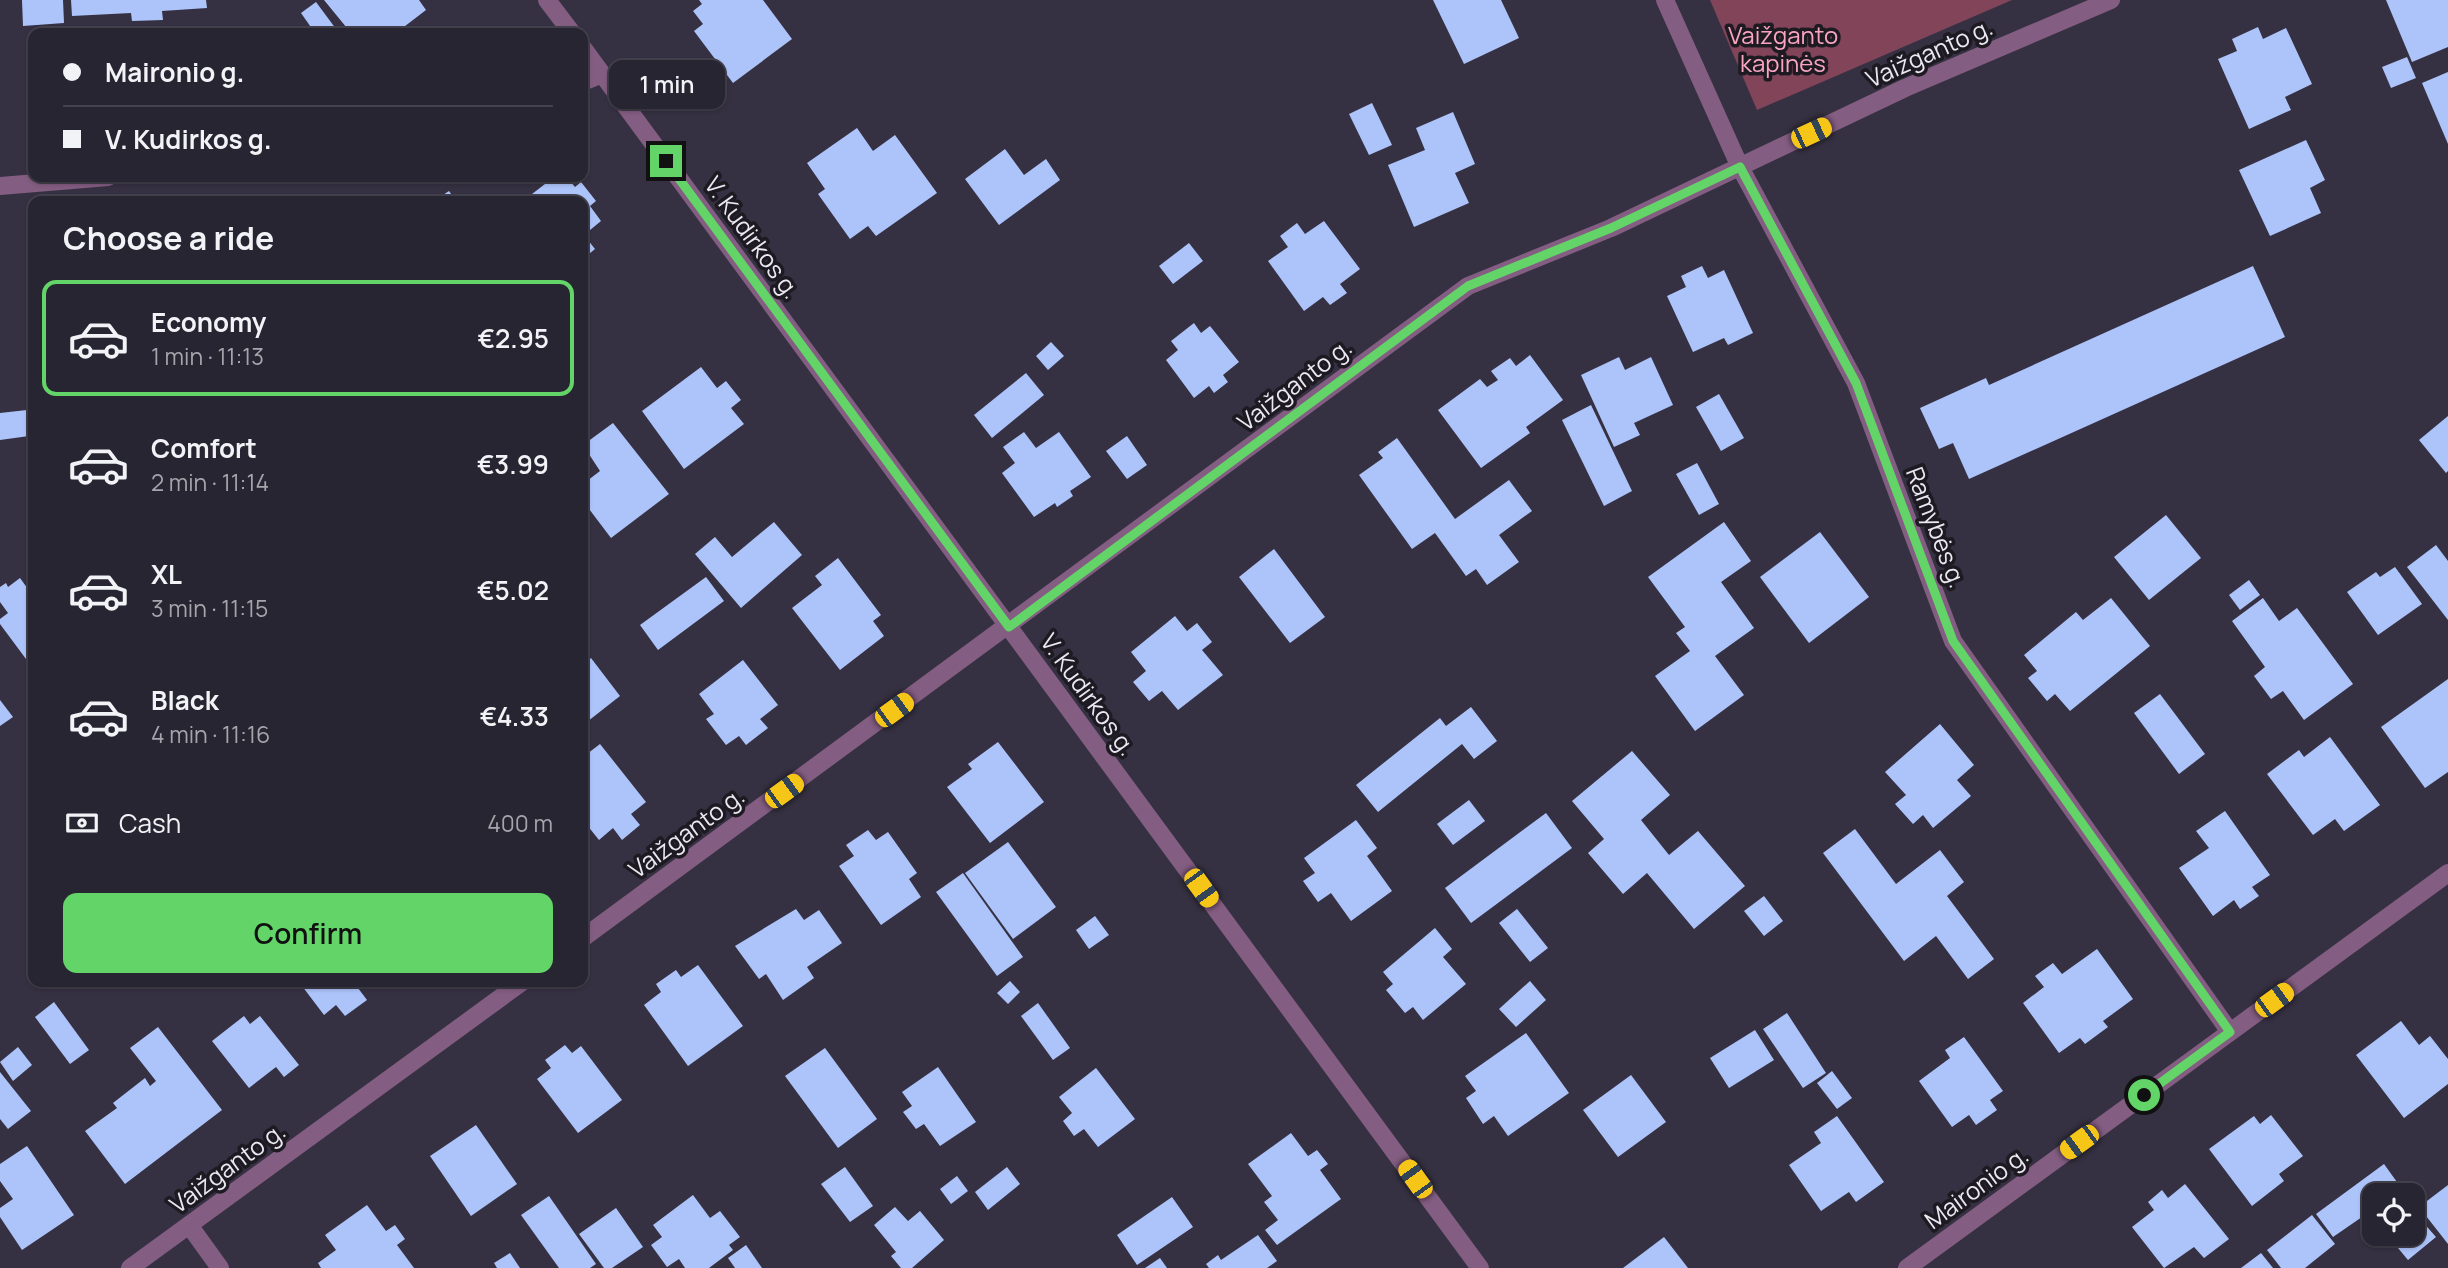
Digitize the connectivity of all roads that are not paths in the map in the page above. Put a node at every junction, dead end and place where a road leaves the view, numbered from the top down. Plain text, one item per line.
1 (547, 0) edge
2 (1665, 0) edge
3 (2110, 0) edge
4 (568, 28) edge
5 (588, 55) edge
6 (602, 74) junction
7 (588, 80) edge
8 (1740, 167) junction
9 (48, 182) edge
10 (0, 186) edge
11 (1009, 627) junction
12 (2448, 873) edge
13 (588, 934) edge
14 (515, 987) edge
15 (2230, 1032) junction
16 (189, 1225) junction
17 (130, 1268) edge
18 (220, 1268) edge
19 (1480, 1268) edge
20 (1906, 1268) edge

1 - 4 street
2 - 8 street, Ramybės g.
3 - 8 street, Vaižganto g.
5 - 6 street, V. Kudirkos g.
6 - 7 street
6 - 11 street, V. Kudirkos g.
8 - 11 street, Vaižganto g.
8 - 15 street, Ramybės g.
9 - 10 street
11 - 13 street, Vaižganto g.
11 - 19 street, V. Kudirkos g.
12 - 15 street, Maironio g.
14 - 16 street, Vaižganto g.
15 - 20 street, Maironio g.
16 - 17 street, Vaižganto g.
16 - 18 street

